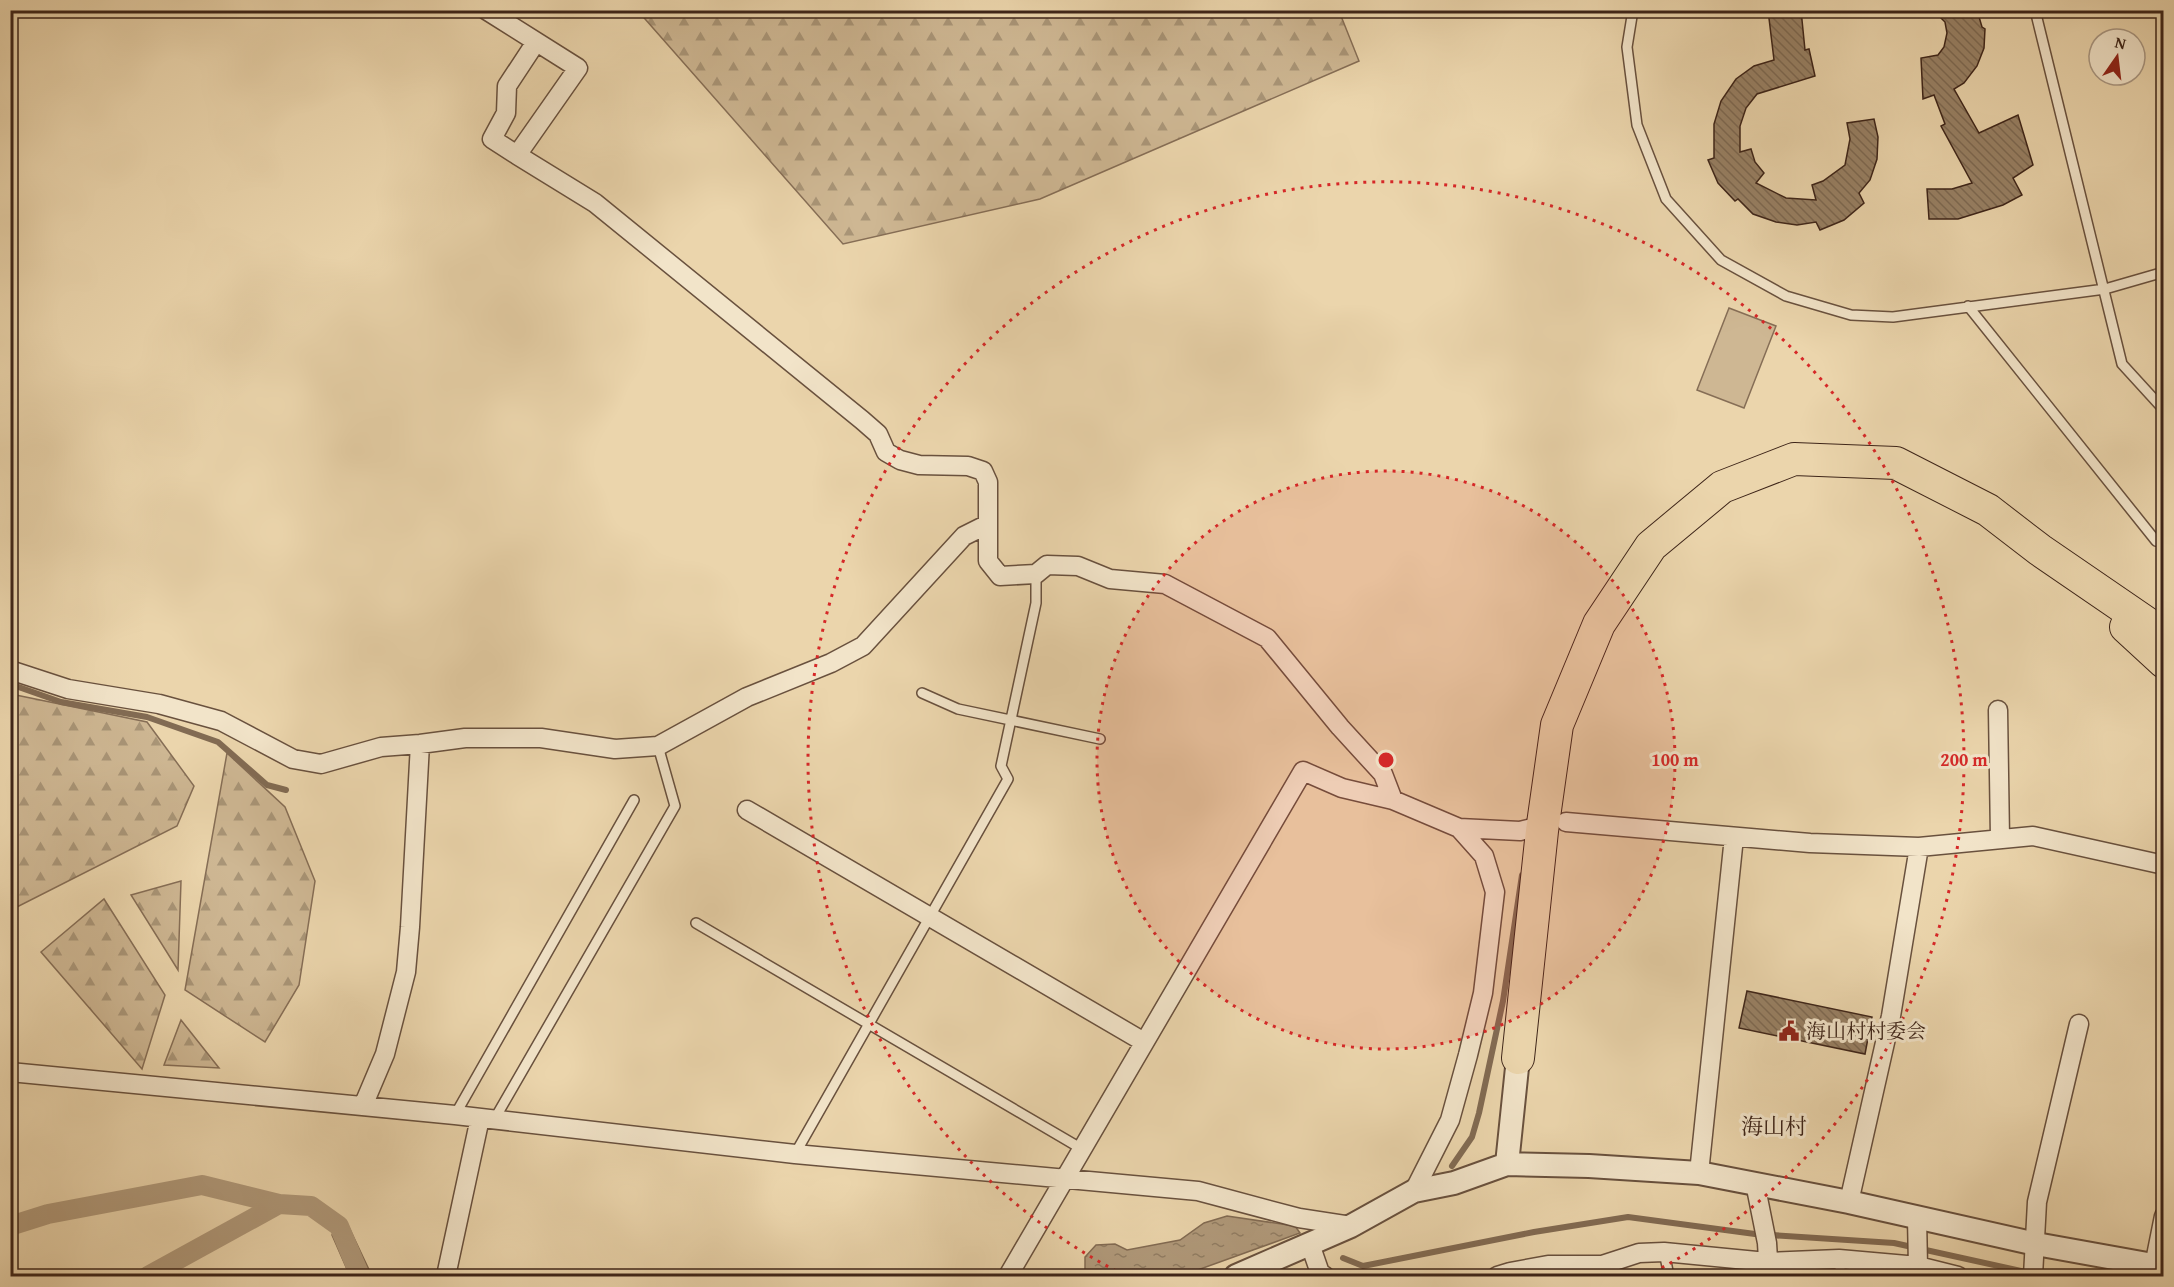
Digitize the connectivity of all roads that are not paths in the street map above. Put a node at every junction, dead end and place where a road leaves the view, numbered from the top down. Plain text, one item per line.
1 (486, 10) edge
2 (1633, 10) edge
3 (2035, 10) edge
4 (536, 42) junction
5 (517, 155) junction
6 (2163, 272) edge
7 (2105, 289) junction
8 (1968, 306) junction
9 (2163, 410) edge
10 (988, 524) junction
11 (2163, 535) edge
12 (2040, 550) junction
13 (1036, 574) junction
14 (2163, 635) edge
15 (2163, 662) edge
16 (10, 670) edge
17 (922, 693) dead end
18 (1998, 710) dead end
19 (1010, 720) junction
20 (1100, 739) dead end
21 (420, 744) junction
22 (658, 746) junction
23 (634, 800) dead end
24 (1393, 800) junction
25 (747, 810) dead end
26 (1566, 822) dead end
27 (1459, 828) junction
28 (1528, 829) dead end
29 (1734, 837) junction
30 (2000, 838) junction
31 (1919, 847) junction
32 (2163, 865) edge
33 (930, 917) junction
34 (696, 923) dead end
35 (2079, 1024) dead end
36 (869, 1025) junction
37 (1144, 1042) junction
38 (1518, 1059) joint
39 (10, 1072) edge
40 (363, 1106) junction
41 (455, 1115) junction
42 (487, 1119) junction
43 (1082, 1149) junction
44 (795, 1155) junction
45 (1507, 1164) junction
46 (1699, 1173) junction
47 (1065, 1178) junction
48 (1755, 1183) junction
49 (1414, 1191) junction
50 (1849, 1202) junction
51 (2163, 1216) edge
52 (1351, 1226) junction
53 (1917, 1227) junction
54 (1310, 1244) junction
55 (1664, 1252) junction
56 (2035, 1260) edge
57 (1918, 1264) junction
58 (2159, 1267) edge
59 (1840, 1268) edge
60 (1768, 1269) edge
61 (446, 1276) edge
62 (1008, 1276) edge
63 (1236, 1276) edge
64 (1325, 1276) edge
65 (1497, 1276) edge
66 (1669, 1276) edge
67 (1958, 1276) edge

1 - 4 street
2 - 8 lane
3 - 7 lane
4 - 5 street
4 - 5 street
5 - 10 street
6 - 7 lane
7 - 8 lane
7 - 9 lane
8 - 11 lane
10 - 13 street
10 - 22 street
12 - 14 highway
12 - 15 highway
12 - 38 highway
13 - 19 lane
13 - 24 street
16 - 21 street
17 - 19 lane
18 - 30 street
19 - 20 lane
19 - 33 lane
21 - 22 street
21 - 40 street
22 - 42 lane
23 - 41 lane
24 - 27 street
24 - 37 street
25 - 33 street
26 - 29 street
27 - 28 street
27 - 49 street
29 - 31 street
29 - 46 street
30 - 31 street
30 - 32 street
31 - 50 street
33 - 36 lane
33 - 37 street
34 - 36 lane
35 - 56 street
36 - 43 lane
36 - 44 lane
37 - 43 street
38 - 45 street
39 - 40 street
40 - 41 street
41 - 42 street
42 - 44 street
42 - 61 street
43 - 47 street
44 - 47 street
45 - 46 street
45 - 49 street
46 - 48 street
47 - 52 street
47 - 62 street
48 - 50 street
48 - 60 street
49 - 52 street
50 - 53 street
51 - 58 street
52 - 54 street
53 - 56 street
53 - 57 street
54 - 63 street
54 - 64 street
55 - 60 street
55 - 65 street
55 - 66 lane
56 - 58 street
57 - 59 street
57 - 67 street
59 - 60 street

